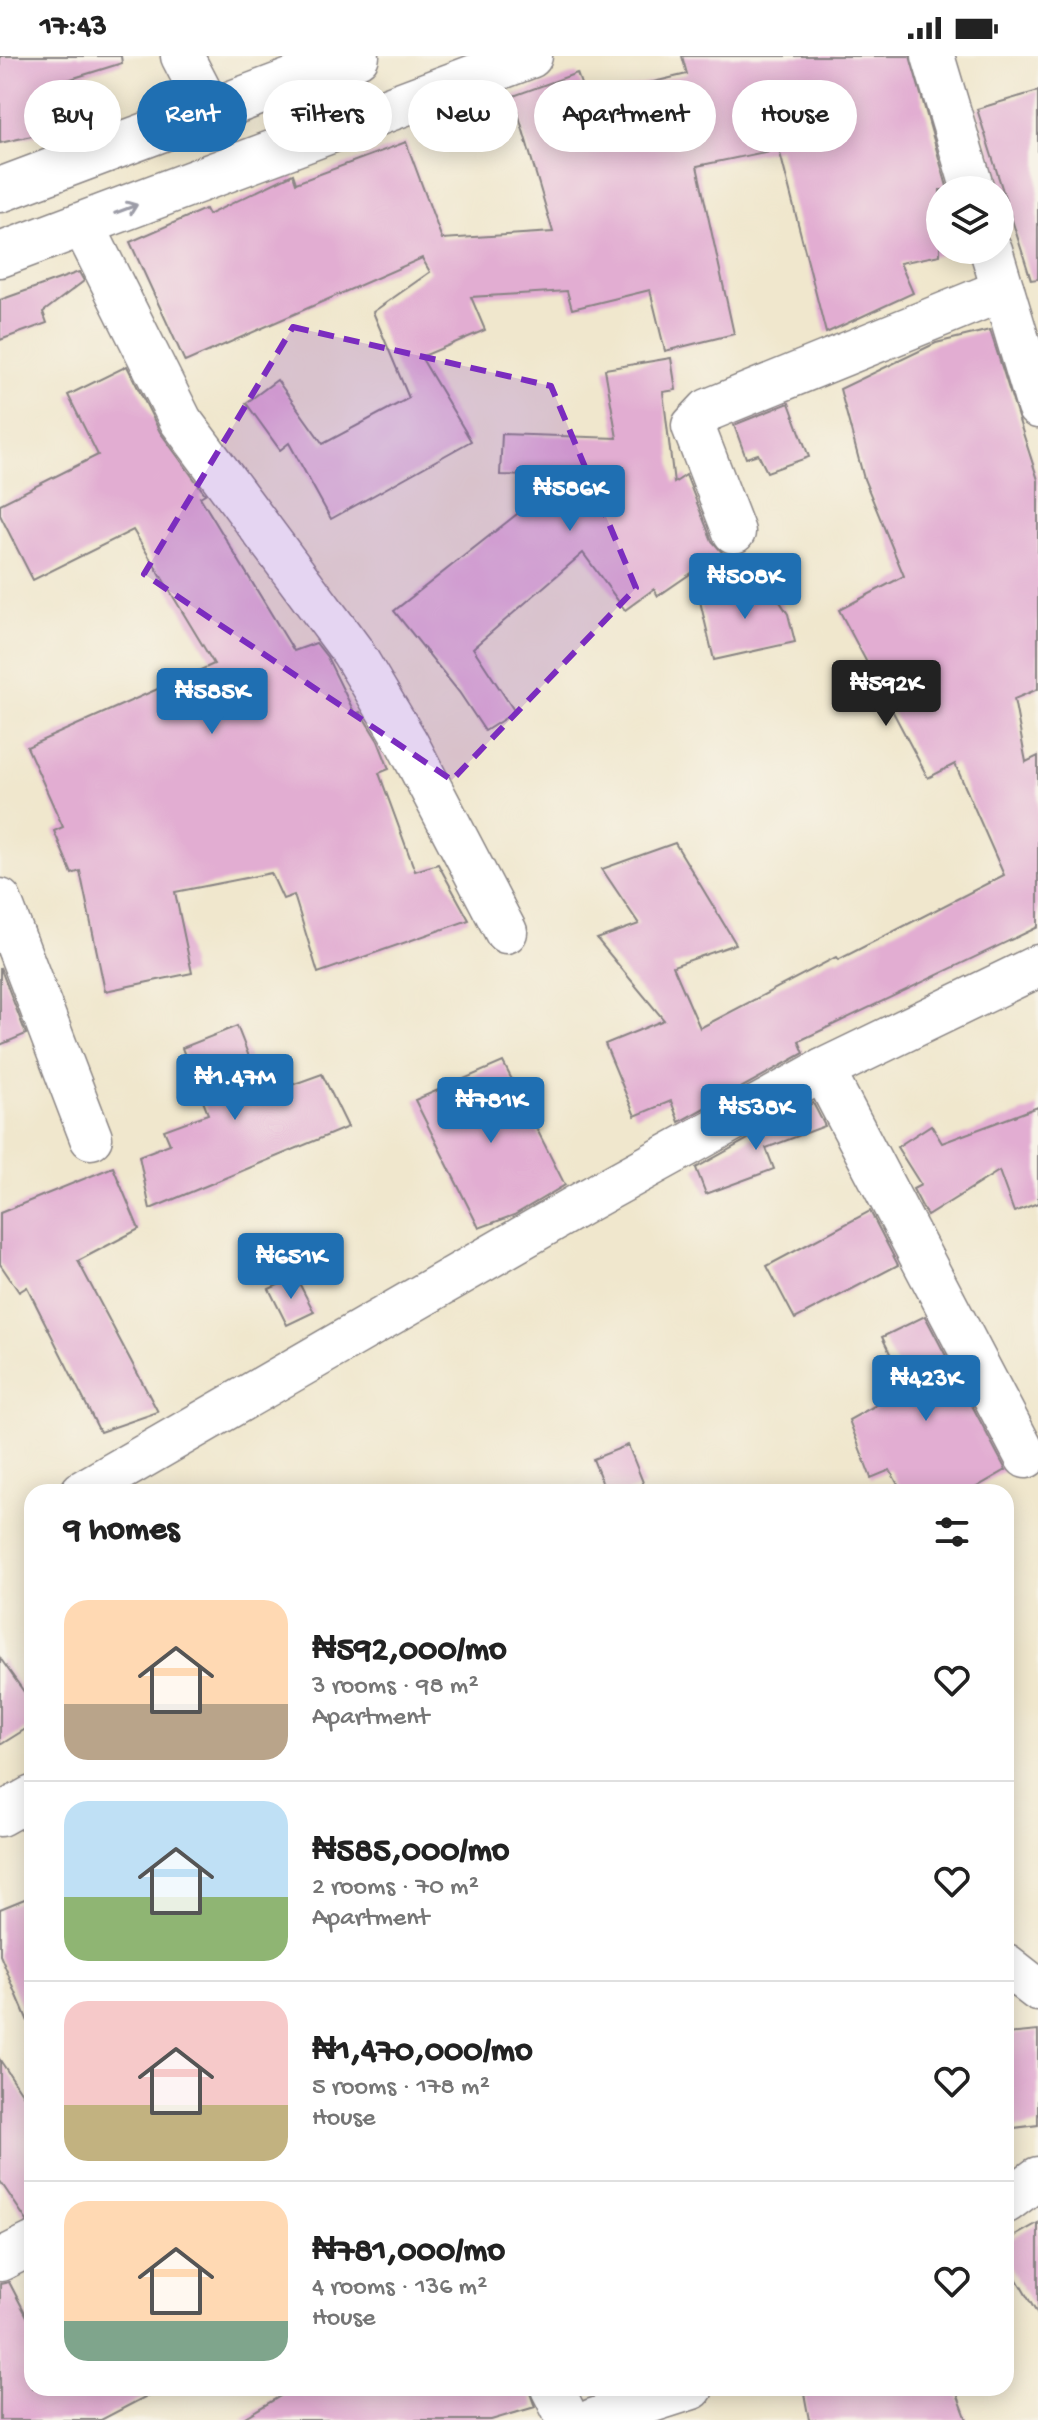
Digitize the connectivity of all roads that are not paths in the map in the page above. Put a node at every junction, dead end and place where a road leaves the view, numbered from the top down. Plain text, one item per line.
1 (182, 56) edge
2 (357, 56) edge
3 (530, 56) edge
4 (933, 56) edge
5 (194, 80) edge
6 (247, 98) edge
7 (137, 139) edge
8 (969, 176) edge
9 (0, 190) edge
10 (83, 225) junction
11 (0, 255) edge
12 (995, 264) edge
13 (1003, 290) junction
14 (1038, 407) edge
15 (734, 532) dead end
16 (0, 900) edge
17 (506, 932) dead end
18 (1038, 966) edge
19 (823, 1070) junction
20 (91, 1138) dead end
21 (1026, 1457) dead end
22 (96, 1484) edge
23 (24, 1802) edge
24 (0, 1815) edge
25 (1014, 1971) edge
26 (1038, 1990) edge
27 (1038, 2178) edge
28 (1014, 2195) edge
29 (24, 2248) edge
30 (0, 2260) edge
31 (556, 2396) edge
32 (667, 2396) edge
33 (568, 2420) edge
34 (593, 2420) edge

1 - 5 street
2 - 6 main road
10 -> 3 main road
4 - 8 street
7 - 9 main road
10 - 11 main road
10 - 17 street
12 - 13 street
13 - 14 street
13 - 15 street
16 - 20 street
18 - 19 street
19 - 21 street
19 - 22 street
23 - 24 street
25 - 26 street
27 - 28 street
29 - 30 street
31 - 33 street
32 - 34 street

